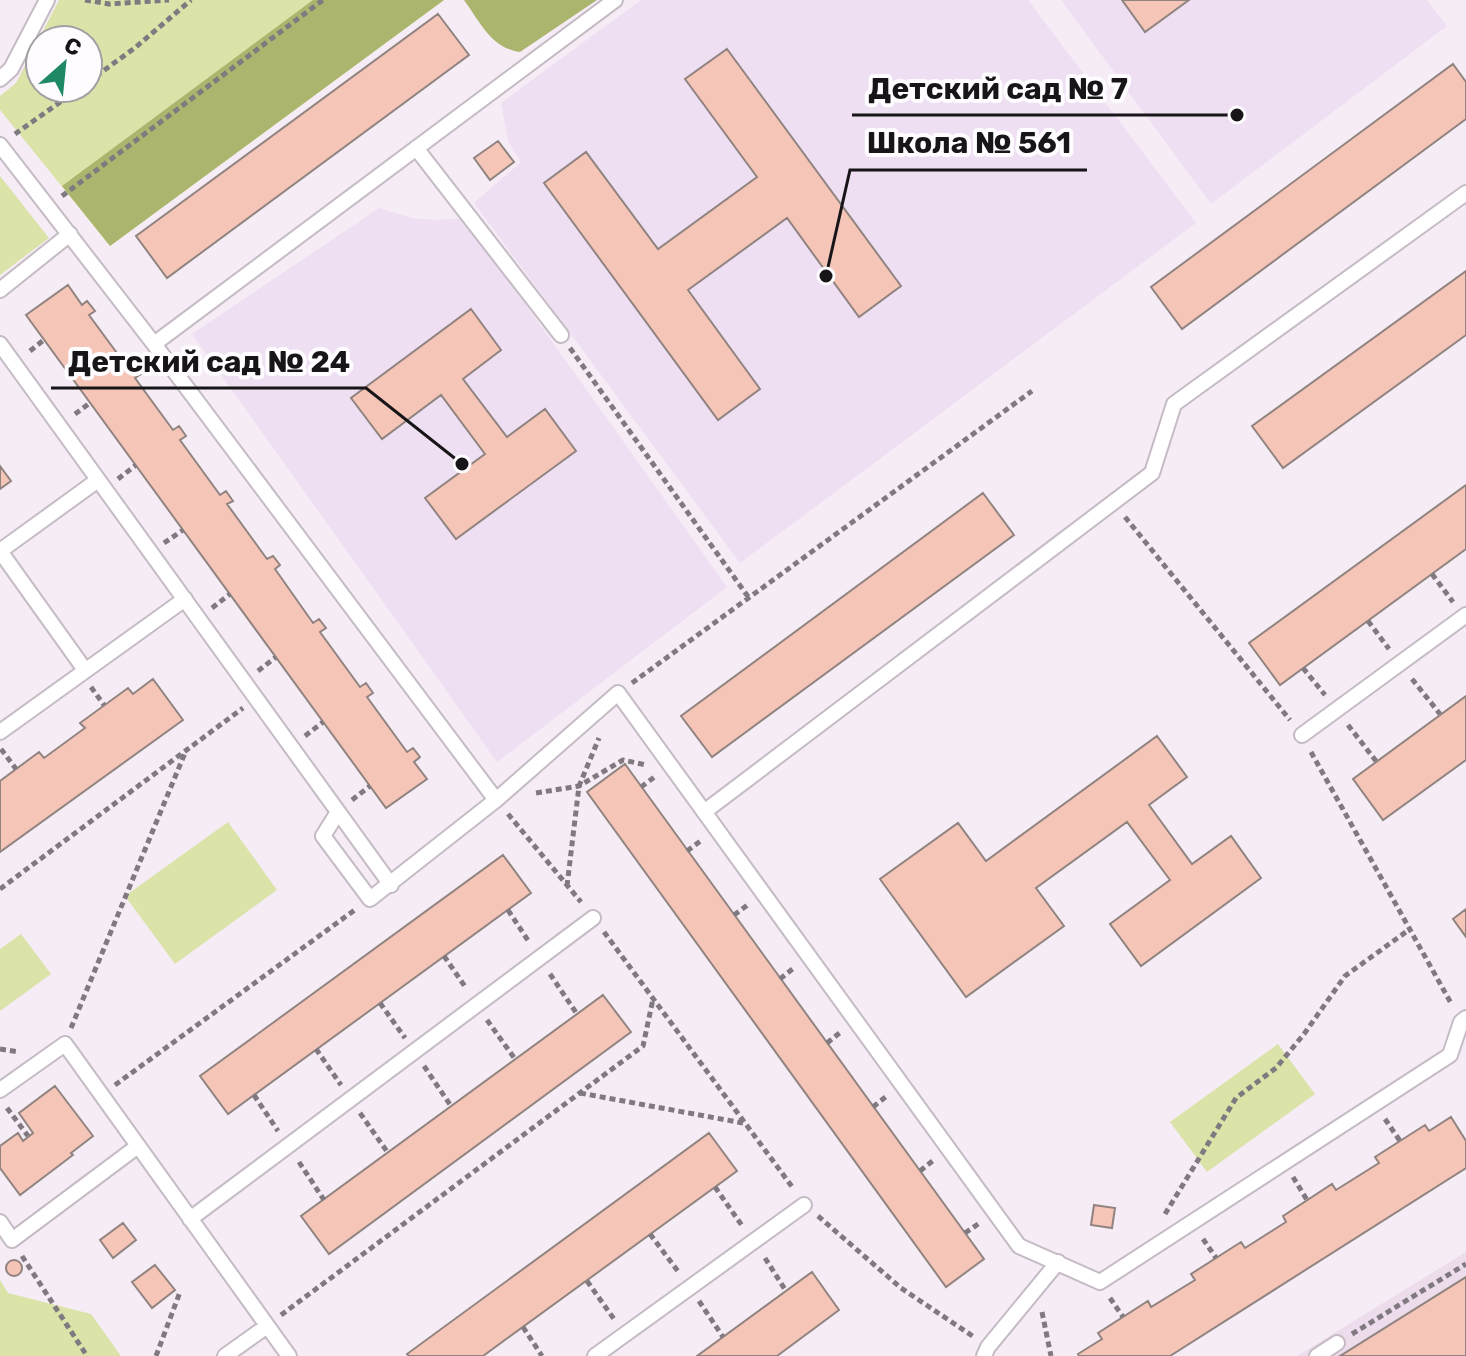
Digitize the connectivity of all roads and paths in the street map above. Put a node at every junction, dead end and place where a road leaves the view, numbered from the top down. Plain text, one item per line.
1 (47, 0) edge
2 (85, 0) edge
3 (169, 0) edge
4 (191, 0) edge
5 (323, 0) edge
6 (615, 0) edge
7 (104, 70) edge
8 (0, 79) edge
9 (58, 104) edge
10 (0, 145) edge
11 (416, 148) junction
12 (1466, 193) edge
13 (48, 206) junction
14 (70, 234) junction
15 (0, 290) edge
16 (561, 335) joint
17 (0, 344) edge
18 (154, 344) junction
19 (1032, 391) dead end
20 (98, 480) junction
21 (1113, 502) junction
22 (1432, 574) dead end
23 (749, 598) junction
24 (185, 599) junction
25 (1465, 616) edge
26 (85, 670) junction
27 (618, 693) junction
28 (256, 698) junction
29 (0, 732) edge
30 (601, 733) dead end
31 (1302, 735) junction
32 (0, 748) edge
33 (185, 751) junction
34 (651, 766) dead end
35 (16, 769) dead end
36 (579, 786) junction
37 (496, 800) junction
38 (338, 812) junction
39 (704, 812) junction
40 (391, 885) junction
41 (567, 886) junction
42 (0, 889) edge
43 (370, 899) junction
44 (593, 918) junction
45 (1410, 929) junction
46 (653, 998) junction
47 (1464, 1020) edge
48 (65, 1044) junction
49 (0, 1090) edge
50 (580, 1093) junction
51 (101, 1095) junction
52 (0, 1099) edge
53 (744, 1123) junction
54 (28, 1136) dead end
55 (138, 1146) junction
56 (715, 1187) dead end
57 (804, 1205) junction
58 (1164, 1216) dead end
59 (190, 1219) junction
60 (0, 1222) edge
61 (650, 1234) dead end
62 (12, 1240) junction
63 (753, 1241) junction
64 (1058, 1262) junction
65 (1466, 1264) edge
66 (587, 1281) dead end
67 (690, 1287) junction
68 (1037, 1287) junction
69 (786, 1291) dead end
70 (180, 1292) dead end
71 (267, 1326) junction
72 (523, 1327) dead end
73 (625, 1335) junction
74 (723, 1337) dead end
75 (1337, 1343) joint
76 (986, 1351) edge
77 (87, 1356) edge
78 (156, 1356) edge
79 (225, 1356) edge
80 (289, 1356) edge
81 (542, 1356) edge
82 (595, 1356) edge
83 (1051, 1356) edge
84 (1317, 1356) edge

1 - 8 lane
2 - 3 path
4 - 7 path
5 - 13 path
6 - 11 lane
9 - 10 path
10 - 13 lane
11 - 16 lane
11 - 18 lane
12 - 21 lane
13 - 14 lane
14 - 15 lane
14 - 18 lane
16 - 23 path
17 - 20 lane
18 - 37 lane
19 - 23 path
20 - 24 lane
20 - 26 lane
21 - 31 path
21 - 39 lane
22 - 25 path
23 - 27 path
24 - 26 lane
24 - 28 lane
25 - 31 lane
26 - 29 lane
27 - 37 lane
27 - 39 lane
28 - 33 path
28 - 38 lane
30 - 36 path
31 - 45 path
32 - 35 path
33 - 42 path
33 - 48 path
34 - 36 path
36 - 37 path
36 - 41 path
37 - 40 lane
37 - 41 path
38 - 40 lane
38 - 43 lane
39 - 64 lane
40 - 43 lane
41 - 44 path
43 - 51 path
44 - 46 path
44 - 59 lane
45 - 47 path
45 - 58 path
46 - 50 path
46 - 53 path
47 - 64 lane
48 - 49 lane
48 - 51 lane
50 - 53 path
50 - 71 path
51 - 55 lane
52 - 54 path
53 - 57 path
55 - 59 lane
55 - 62 lane
56 - 63 path
57 - 63 lane
57 - 76 path
59 - 71 lane
60 - 62 lane
61 - 67 path
62 - 77 path
63 - 67 lane
63 - 69 path
64 - 68 lane
65 - 75 path
66 - 73 path
67 - 73 lane
67 - 74 path
68 - 76 lane
68 - 83 path
70 - 78 path
71 - 79 lane
71 - 80 lane
72 - 81 path
73 - 82 lane
75 - 84 lane

